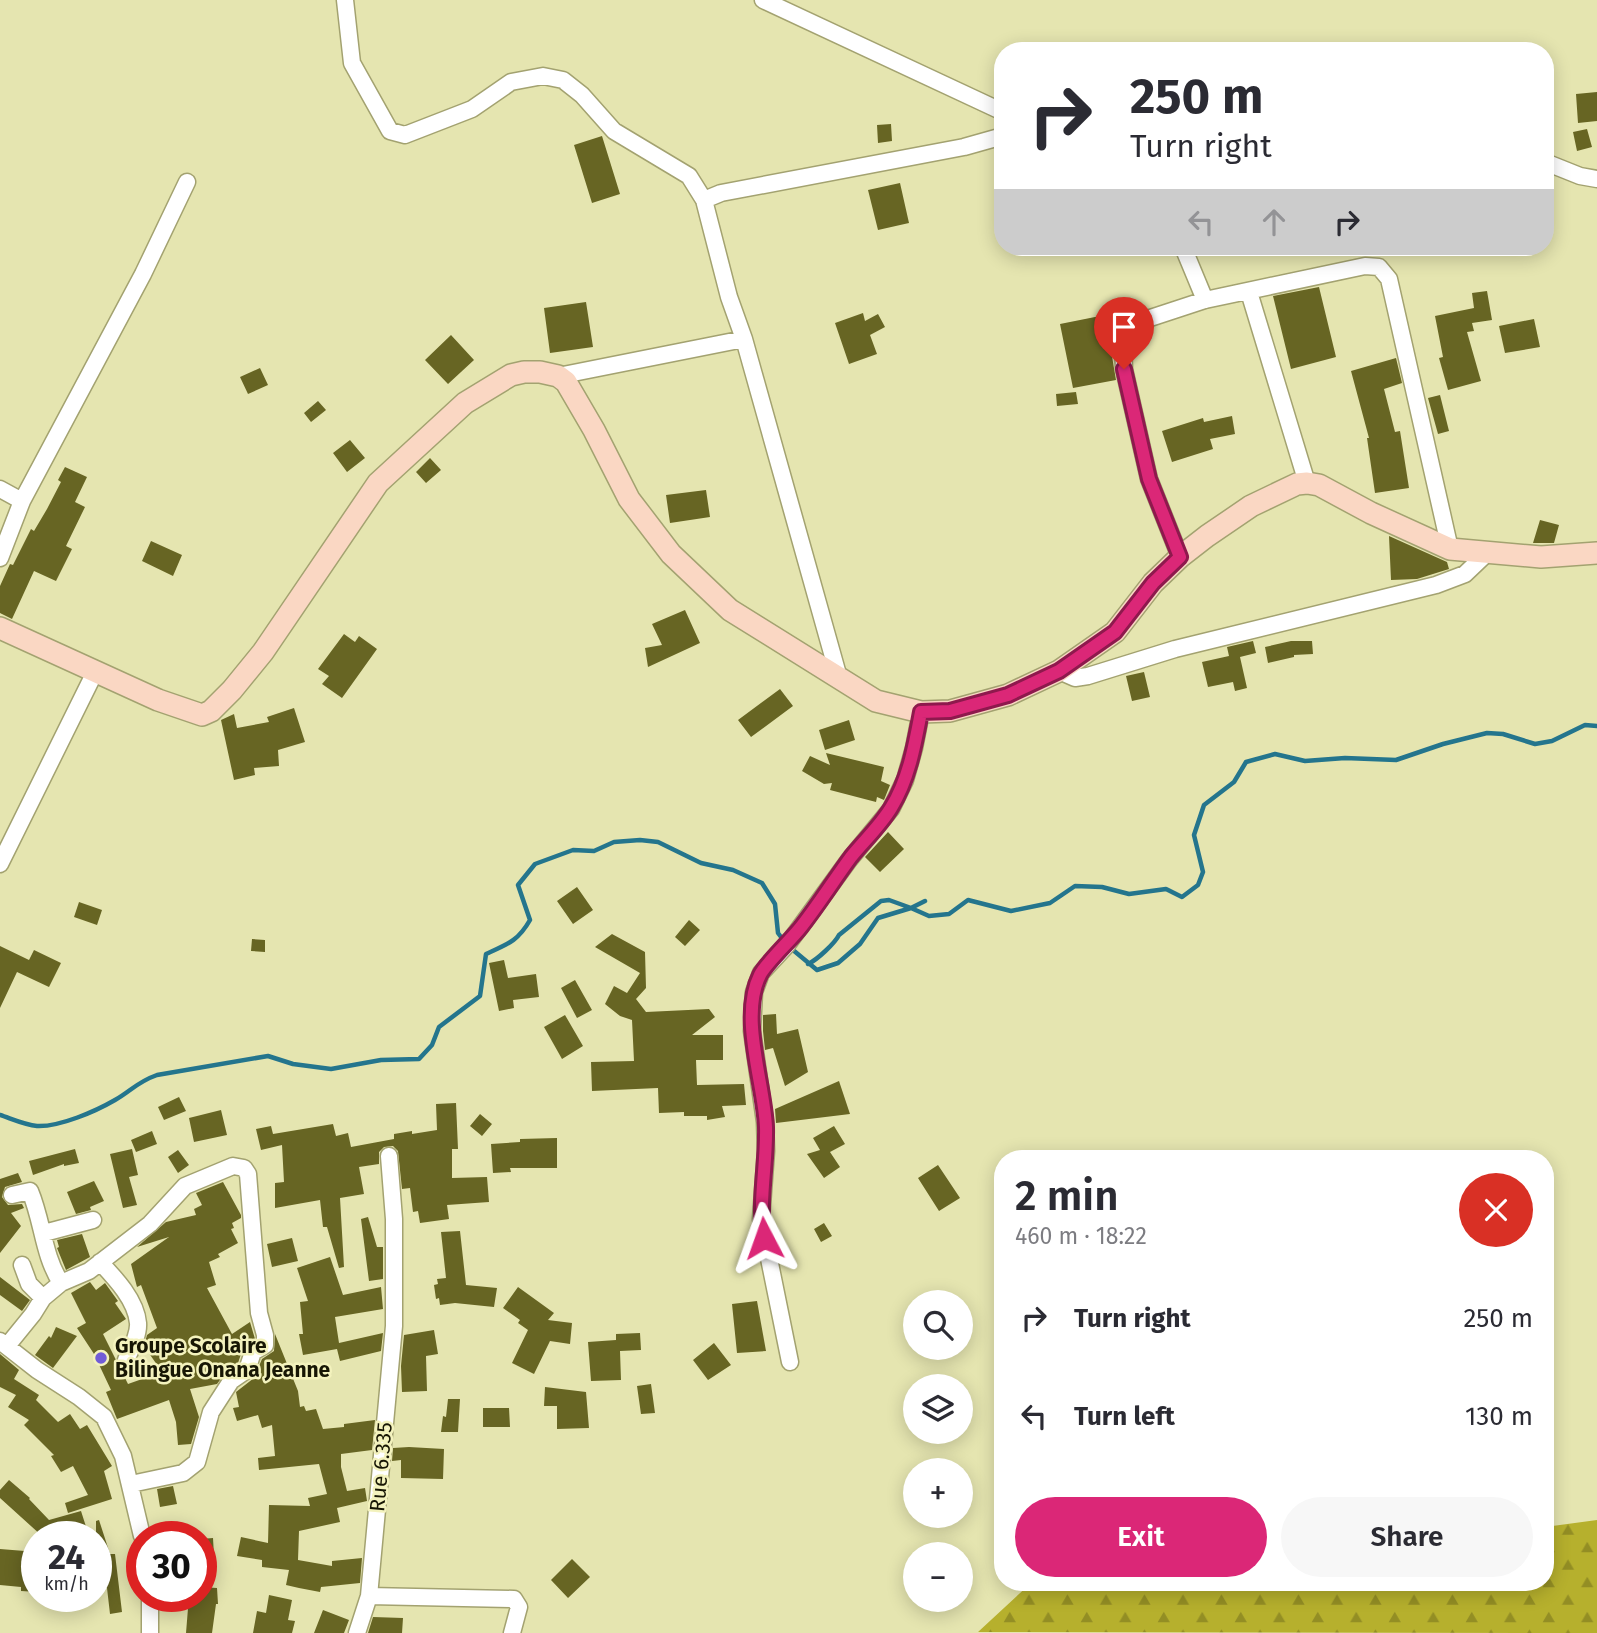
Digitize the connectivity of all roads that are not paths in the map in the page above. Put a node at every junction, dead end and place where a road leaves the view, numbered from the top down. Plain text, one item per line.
1 (345, 0) edge
2 (763, 0) edge
3 (994, 108) edge
4 (994, 139) edge
5 (1554, 166) edge
6 (1597, 179) edge
7 (187, 182) dead end
8 (704, 200) junction
9 (1187, 256) edge
10 (1249, 292) junction
11 (1205, 300) junction
12 (744, 339) junction
13 (558, 376) junction
14 (1307, 483) junction
15 (0, 489) edge
16 (22, 502) junction
17 (1450, 549) junction
18 (1597, 553) edge
19 (1486, 554) junction
20 (1180, 557) junction
21 (0, 558) edge
22 (0, 628) edge
23 (96, 670) junction
24 (1059, 671) junction
25 (839, 678) junction
26 (921, 712) junction
27 (0, 864) edge
28 (389, 1156) dead end
29 (12, 1195) dead end
30 (93, 1220) dead end
31 (44, 1233) junction
32 (100, 1262) junction
33 (22, 1265) dead end
34 (61, 1283) junction
35 (43, 1298) junction
36 (4, 1344) edge
37 (126, 1360) dead end
38 (790, 1362) dead end
39 (131, 1484) junction
40 (139, 1521) edge
41 (369, 1596) junction
42 (150, 1612) edge
43 (150, 1633) edge
44 (357, 1633) edge
45 (512, 1633) edge

1 - 8 street
2 - 3 street
4 - 8 street
5 - 6 street
7 - 16 street
8 - 12 street
9 - 11 street
10 - 11 street
10 - 14 street
10 - 17 street
11 - 20 street
12 - 13 street
12 - 25 street
13 - 23 street
13 - 25 street
14 - 17 street
14 - 20 street
15 - 16 street
16 - 21 street
17 - 19 street
18 - 19 street
19 - 24 street
20 - 24 street
22 - 23 street
23 - 27 street
24 - 26 street
25 - 26 street
26 - 38 street
28 - 41 street, Rue 6.335
29 - 31 street
30 - 31 street
31 - 34 street
32 - 34 street
32 - 37 street
32 - 39 street
33 - 35 street
34 - 35 street
35 - 36 street
36 - 39 street
39 - 40 street
41 - 44 street, Rue 6.335
41 - 45 street
42 - 43 street

